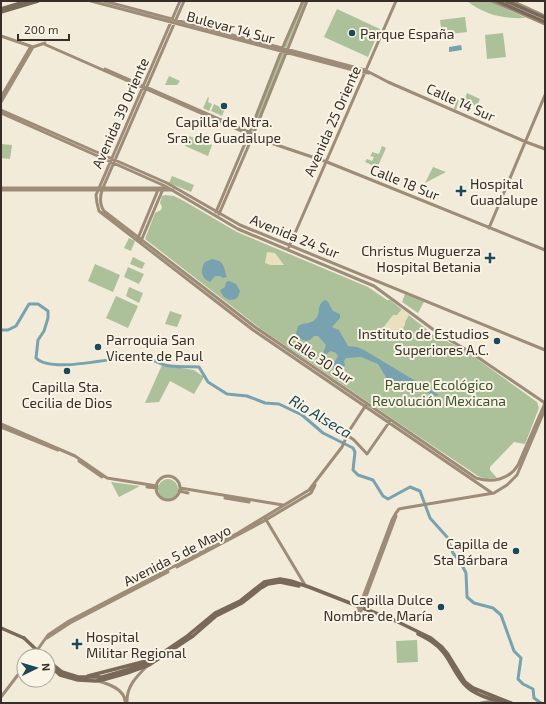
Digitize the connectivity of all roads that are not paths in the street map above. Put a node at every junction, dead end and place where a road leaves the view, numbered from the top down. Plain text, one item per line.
1 (26, 1) edge
2 (38, 1) edge
3 (91, 1) edge
4 (104, 1) edge
5 (180, 1) edge
6 (184, 1) edge
7 (303, 1) edge
8 (307, 1) edge
9 (396, 1) edge
10 (492, 1) edge
11 (497, 1) edge
12 (506, 1) edge
13 (512, 1) edge
14 (1, 9) edge
15 (527, 9) junction
16 (1, 12) edge
17 (545, 17) edge
18 (173, 22) junction
19 (545, 23) edge
20 (1, 37) edge
21 (32, 47) junction
22 (284, 50) junction
23 (367, 72) junction
24 (145, 88) junction
25 (545, 95) edge
26 (1, 97) edge
27 (1, 102) edge
28 (1, 112) edge
29 (251, 134) junction
30 (526, 142) junction
31 (545, 149) edge
32 (113, 161) junction
33 (326, 162) junction
34 (165, 187) junction
35 (173, 188) junction
36 (1, 189) edge
37 (101, 189) junction
38 (159, 189) junction
39 (218, 205) junction
40 (209, 207) junction
41 (222, 207) junction
42 (218, 212) junction
43 (216, 216) junction
44 (224, 216) junction
45 (489, 228) junction
46 (138, 238) junction
47 (141, 241) junction
48 (290, 246) junction
49 (288, 250) junction
50 (545, 250) edge
51 (545, 350) edge
52 (540, 401) junction
53 (545, 403) edge
54 (366, 405) junction
55 (543, 410) edge
56 (390, 421) junction
57 (1, 426) edge
58 (346, 437) junction
59 (505, 477) junction
60 (484, 480) junction
61 (510, 483) junction
62 (481, 486) junction
63 (157, 487) junction
64 (180, 490) junction
65 (492, 493) junction
66 (284, 507) junction
67 (264, 519) junction
68 (296, 582) junction
69 (305, 585) junction
70 (359, 613) dead end
71 (1, 629) edge
72 (23, 639) junction
73 (32, 648) edge
74 (34, 648) edge
75 (40, 648) edge
76 (166, 652) junction
77 (147, 666) junction
78 (56, 667) edge
79 (56, 671) edge
80 (16, 677) edge
81 (96, 681) junction
82 (1, 697) edge
83 (126, 703) edge
84 (481, 703) edge
85 (502, 703) edge
86 (511, 703) edge

1 - 14 main road
2 - 16 main road
3 - 18 main road, Bulevar 14 Sur
4 - 18 main road, Bulevar 14 Sur
5 - 18 main road, Avenida 39 Oriente
6 - 18 main road, Avenida 39 Oriente
7 - 22 main road
8 - 22 main road
9 - 23 main road, Avenida 25 Oriente
10 - 19 main road
11 - 19 main road
12 - 15 main road
13 - 15 main road
15 - 17 main road
18 - 22 main road, Bulevar 14 Sur
18 - 24 main road, Avenida 39 Oriente
20 - 21 main road
21 - 24 main road, Calle 18 Sur
21 - 26 main road
21 - 27 main road
22 - 23 main road, Bulevar 14 Sur
22 - 29 main road
23 - 30 main road, Calle 14 Sur
23 - 33 main road, Avenida 25 Oriente
24 - 29 main road, Calle 18 Sur
24 - 32 main road, Avenida 39 Oriente
25 - 30 main road
28 - 32 main road
29 - 33 main road, Calle 18 Sur
29 - 39 main road
29 - 41 main road
30 - 31 main road, Calle 14 Sur
30 - 45 main road
32 - 34 main road
32 - 37 main road, Avenida 39 Oriente
33 - 45 main road, Calle 18 Sur
33 - 48 main road, Avenida 25 Oriente
34 - 35 main road
34 - 35 main road
34 - 38 main road
34 - 47 main road
35 - 40 main road, Avenida 24 Sur
35 - 43 main road, Avenida 24 Sur
36 - 37 main road
37 - 38 main road
37 - 46 main road, Calle 30 Sur
38 - 46 main road
39 - 40 main road
39 - 42 main road
40 - 42 main road, Avenida 24 Sur
41 - 42 main road
41 - 44 main road
42 - 43 main road
42 - 44 main road, Avenida 24 Sur
43 - 49 main road, Avenida 24 Sur
44 - 48 main road, Avenida 24 Sur
45 - 50 main road, Calle 18 Sur
46 - 47 main road, Calle 30 Sur
47 - 54 main road, Calle 30 Sur
48 - 49 main road, Avenida 25 Oriente
48 - 51 main road, Avenida 24 Sur
49 - 52 main road, Avenida 24 Sur
52 - 53 main road, Avenida 24 Sur
52 - 55 main road
53 - 55 main road
54 - 56 main road, Calle 30 Sur
54 - 58 main road, Avenida 5 de Mayo
55 - 59 main road
55 - 61 main road
56 - 58 main road
56 - 60 main road, Calle 30 Sur
56 - 62 main road, Calle 30 Sur
57 - 63 main road
58 - 66 main road, Avenida 5 de Mayo
59 - 60 main road
59 - 61 main road
60 - 62 main road
61 - 65 main road
62 - 65 main road, Calle 30 Sur
63 - 64 main road
63 - 64 main road
64 - 66 main road
65 - 70 main road, bridge
66 - 67 main road, Avenida 5 de Mayo
67 - 68 main road
67 - 69 main road
67 - 75 main road, Avenida 5 de Mayo
68 - 69 main road
68 - 76 main road
69 - 86 main road
71 - 72 main road
72 - 73 main road, bridge
72 - 74 main road, bridge
76 - 77 main road
76 - 78 main road
76 - 85 main road
77 - 81 main road
77 - 83 main road
79 - 81 main road
80 - 82 main road
81 - 83 main road
84 - 85 main road

